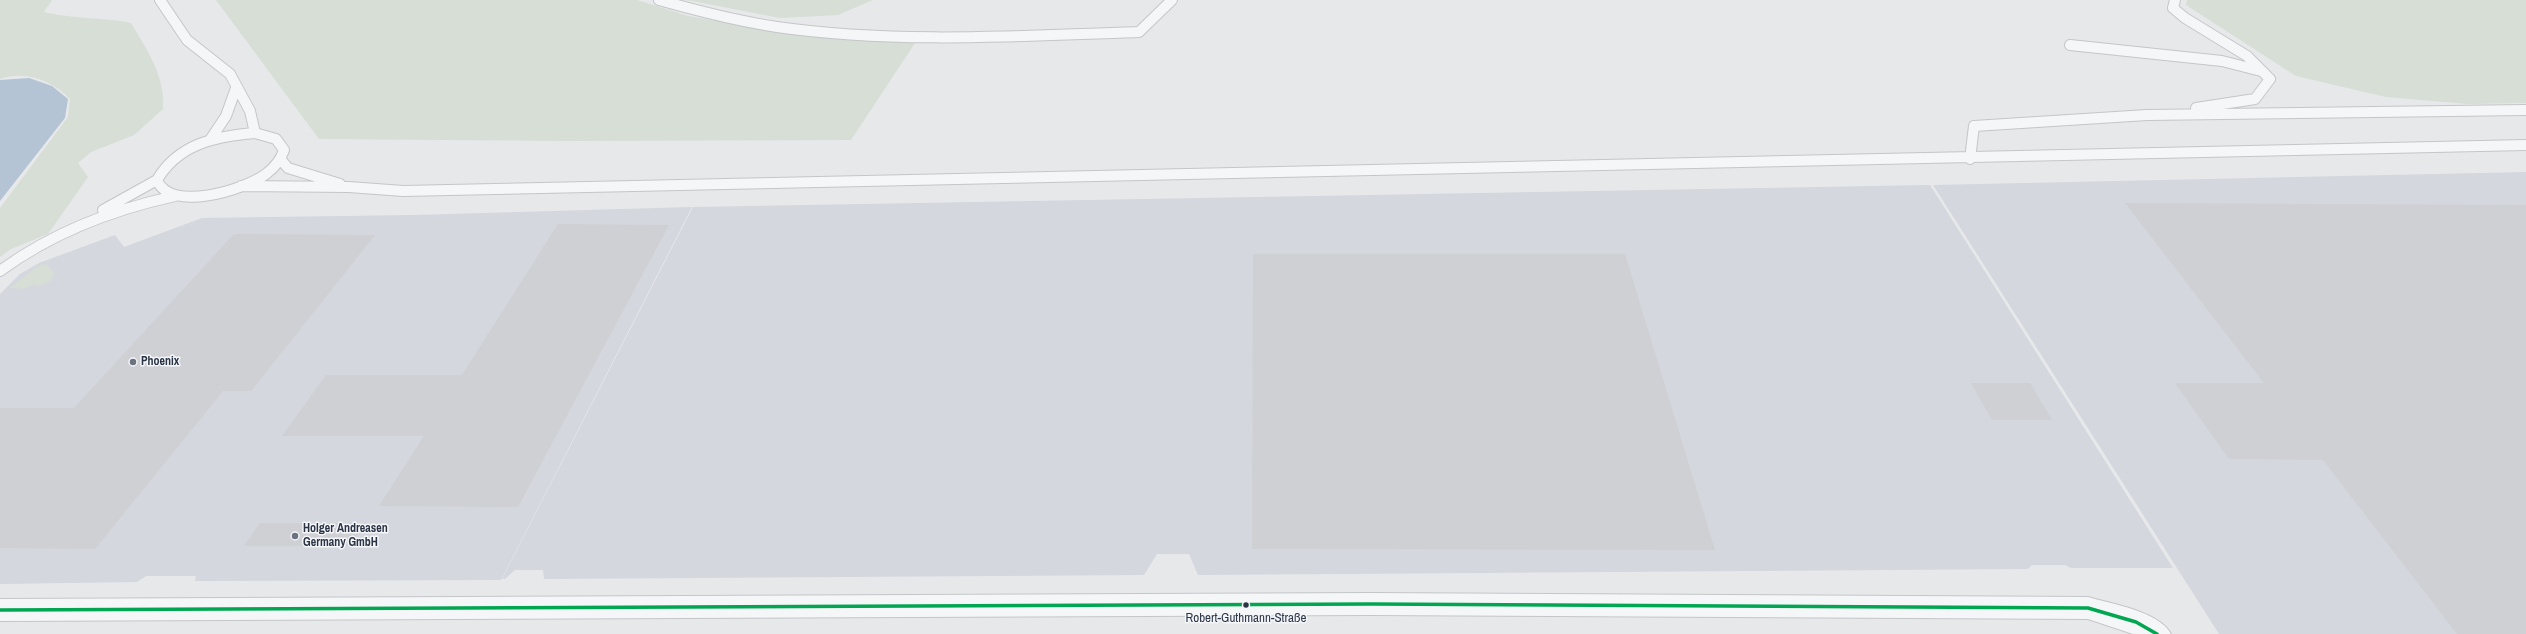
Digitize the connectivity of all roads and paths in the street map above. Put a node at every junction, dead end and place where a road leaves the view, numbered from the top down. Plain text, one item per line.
1 (160, 0) edge
2 (659, 0) edge
3 (1172, 0) edge
4 (2175, 0) edge
5 (2070, 45) dead end
6 (2262, 71) junction
7 (236, 88) junction
8 (2526, 110) edge
9 (2147, 115) junction
10 (255, 133) junction
11 (210, 140) junction
12 (2526, 145) edge
13 (1970, 159) junction
14 (281, 160) junction
15 (157, 180) junction
16 (241, 186) junction
17 (349, 186) junction
18 (176, 196) junction
19 (93, 218) junction
20 (0, 270) edge
21 (0, 610) edge
22 (2157, 634) edge

1 - 7 lane
2 - 3 lane
4 - 6 lane
5 - 6 lane
6 - 9 lane
7 - 10 lane
7 - 11 lane
8 - 9 lane
9 - 13 lane
10 - 11 lane
10 - 14 lane
11 - 15 lane
12 - 13 lane
13 - 17 lane
14 - 16 lane
14 - 17 lane
15 - 18 lane
15 - 19 lane
16 - 17 lane
16 - 18 lane
18 - 19 lane
19 - 20 lane
21 - 22 street

